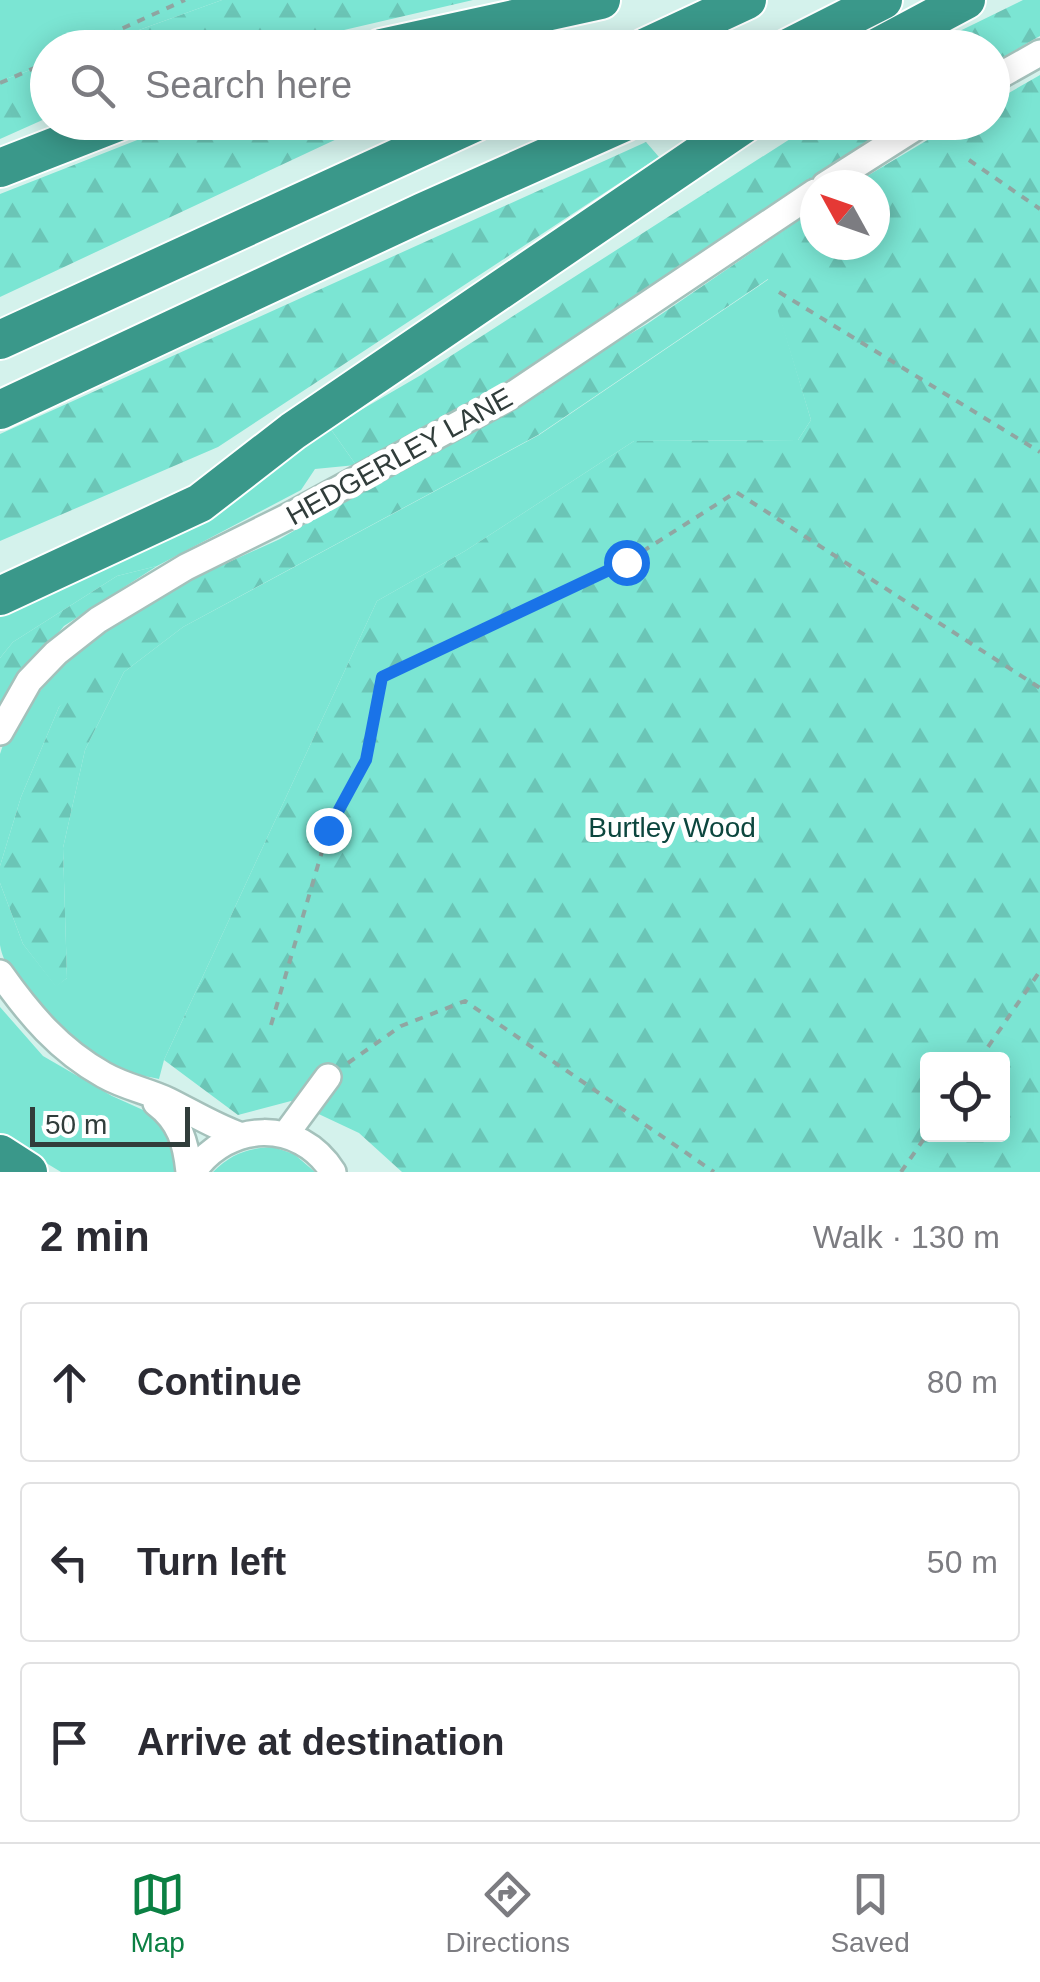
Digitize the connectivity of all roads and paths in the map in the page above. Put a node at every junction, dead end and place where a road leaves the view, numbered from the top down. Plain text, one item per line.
1 (185, 0) edge
2 (600, 0) edge
3 (748, 0) edge
4 (884, 0) edge
5 (966, 0) edge
6 (119, 30) edge
7 (463, 30) edge
8 (683, 30) edge
9 (824, 30) edge
10 (910, 30) edge
11 (1040, 53) edge
12 (30, 70) edge
13 (1010, 70) edge
14 (0, 83) edge
15 (72, 140) edge
16 (437, 140) edge
17 (584, 140) edge
18 (720, 140) edge
19 (896, 140) edge
20 (968, 160) dead end
21 (0, 168) edge
22 (849, 170) edge
23 (800, 202) edge
24 (1040, 209) edge
25 (779, 292) dead end
26 (0, 340) edge
27 (0, 410) edge
28 (293, 431) junction
29 (1040, 452) edge
30 (0, 570) edge
31 (0, 596) edge
32 (1040, 688) edge
33 (0, 732) edge
34 (1040, 971) edge
35 (0, 973) edge
36 (272, 1025) dead end
37 (984, 1052) edge
38 (328, 1078) joint
39 (140, 1092) junction
40 (286, 1134) junction
41 (239, 1135) junction
42 (922, 1142) edge
43 (0, 1154) edge
44 (28, 1172) edge
45 (191, 1172) edge
46 (333, 1172) edge
47 (714, 1172) edge
48 (901, 1172) edge

1 - 6 path
2 - 7 highway
3 - 8 highway
4 - 9 highway
5 - 10 highway
11 - 13 street
12 - 14 path
15 - 21 highway
16 - 26 highway
17 - 27 highway
18 - 28 highway
19 - 22 street
20 - 24 path
23 - 33 street, HEDGERLEY LANE
25 - 29 path
28 - 30 highway
28 - 31 highway
32 - 36 path
34 - 37 path
35 - 39 street
38 - 40 street
38 - 47 path
39 - 41 street
39 - 45 street
40 - 41 street
40 - 46 street
41 - 45 street
42 - 48 path
43 - 44 highway

